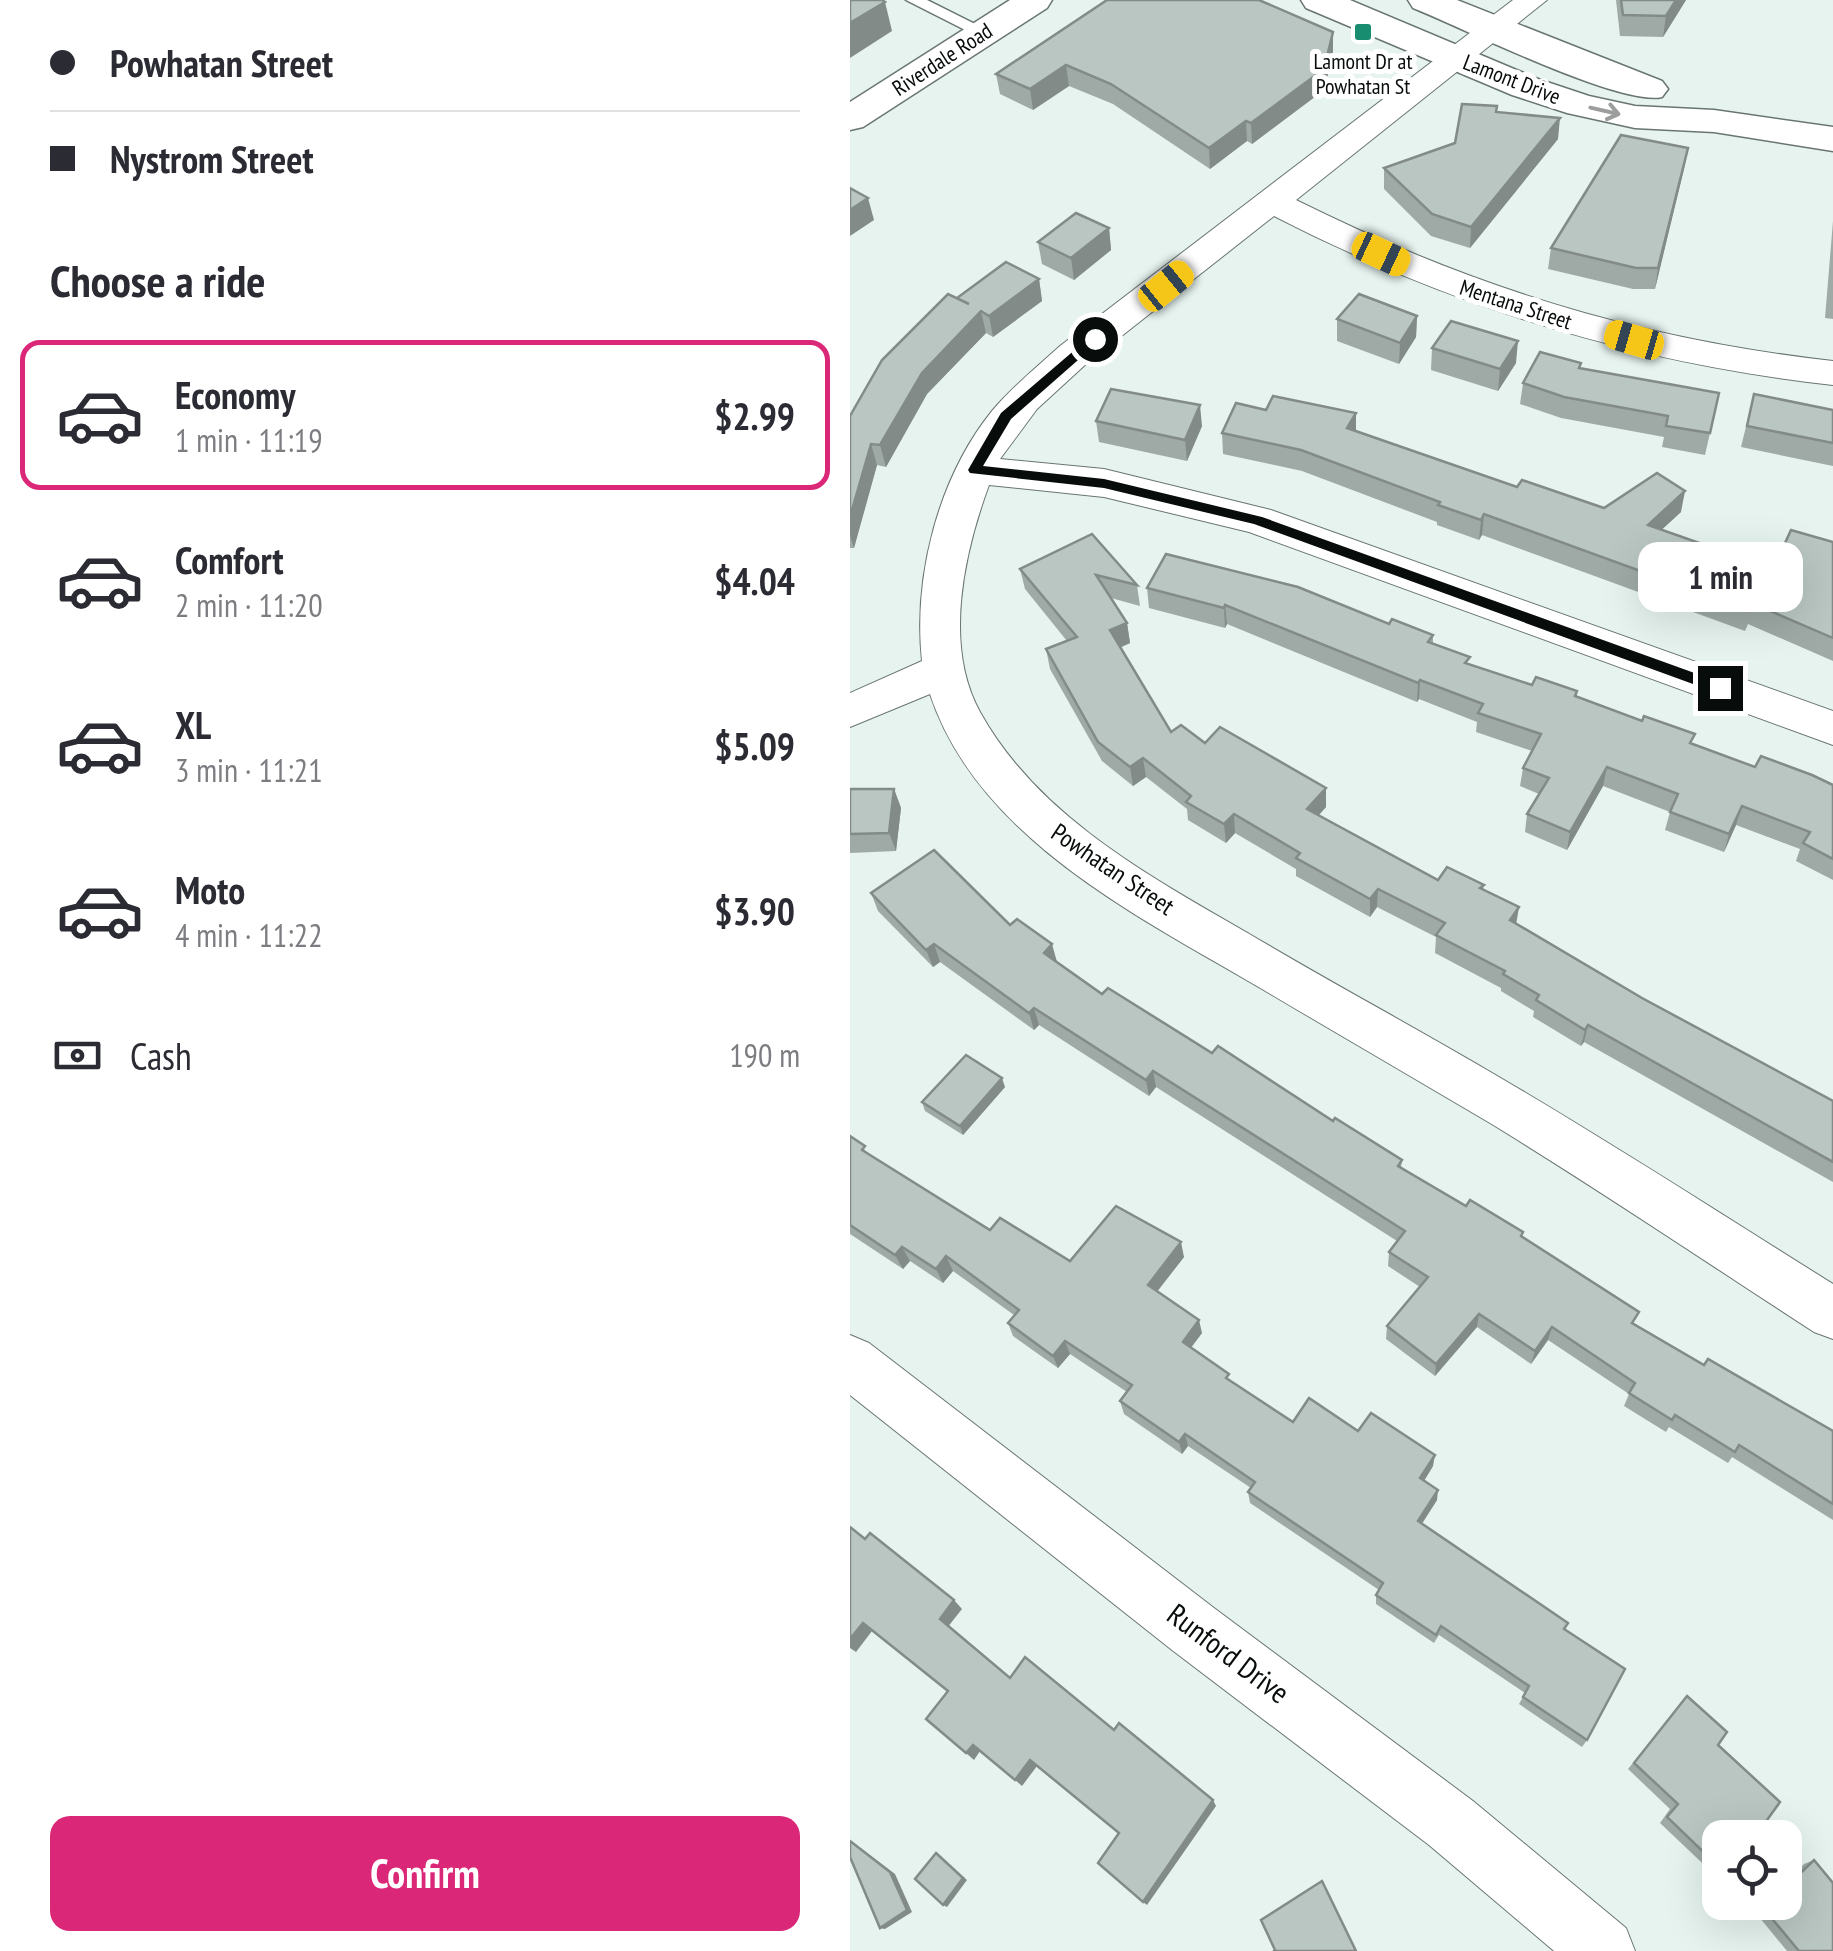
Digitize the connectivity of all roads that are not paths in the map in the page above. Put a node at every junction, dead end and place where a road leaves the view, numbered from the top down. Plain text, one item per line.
1 (914, 0) edge
2 (1034, 0) edge
3 (1319, 0) edge
4 (1426, 0) edge
5 (1532, 0) edge
6 (1497, 29) junction
7 (984, 32) junction
8 (1459, 58) junction
9 (850, 119) edge
10 (1714, 121) junction
11 (1833, 138) edge
12 (1271, 201) junction
13 (1833, 373) edge
14 (974, 470) junction
15 (943, 670) junction
16 (850, 711) edge
17 (1833, 728) edge
18 (1833, 1314) edge
19 (850, 1361) edge
20 (1604, 1951) edge

1 - 7 lane
2 - 7 street, Riverdale Road
3 - 8 street, Lamont Drive
4 - 6 street, Lamont Drive
5 - 6 street, Powhatan Street
6 - 8 street, Powhatan Street
6 - 10 street, Lamont Drive
7 - 9 street, Riverdale Road
8 -> 10 street, Lamont Drive
8 - 12 street, Powhatan Street
10 - 11 street, Lamont Drive
12 - 13 street, Mentana Street
12 - 14 street, Powhatan Street
14 - 15 street, Powhatan Street
14 - 17 street
15 - 16 street
15 - 18 street, Powhatan Street
19 - 20 street, Runford Drive

